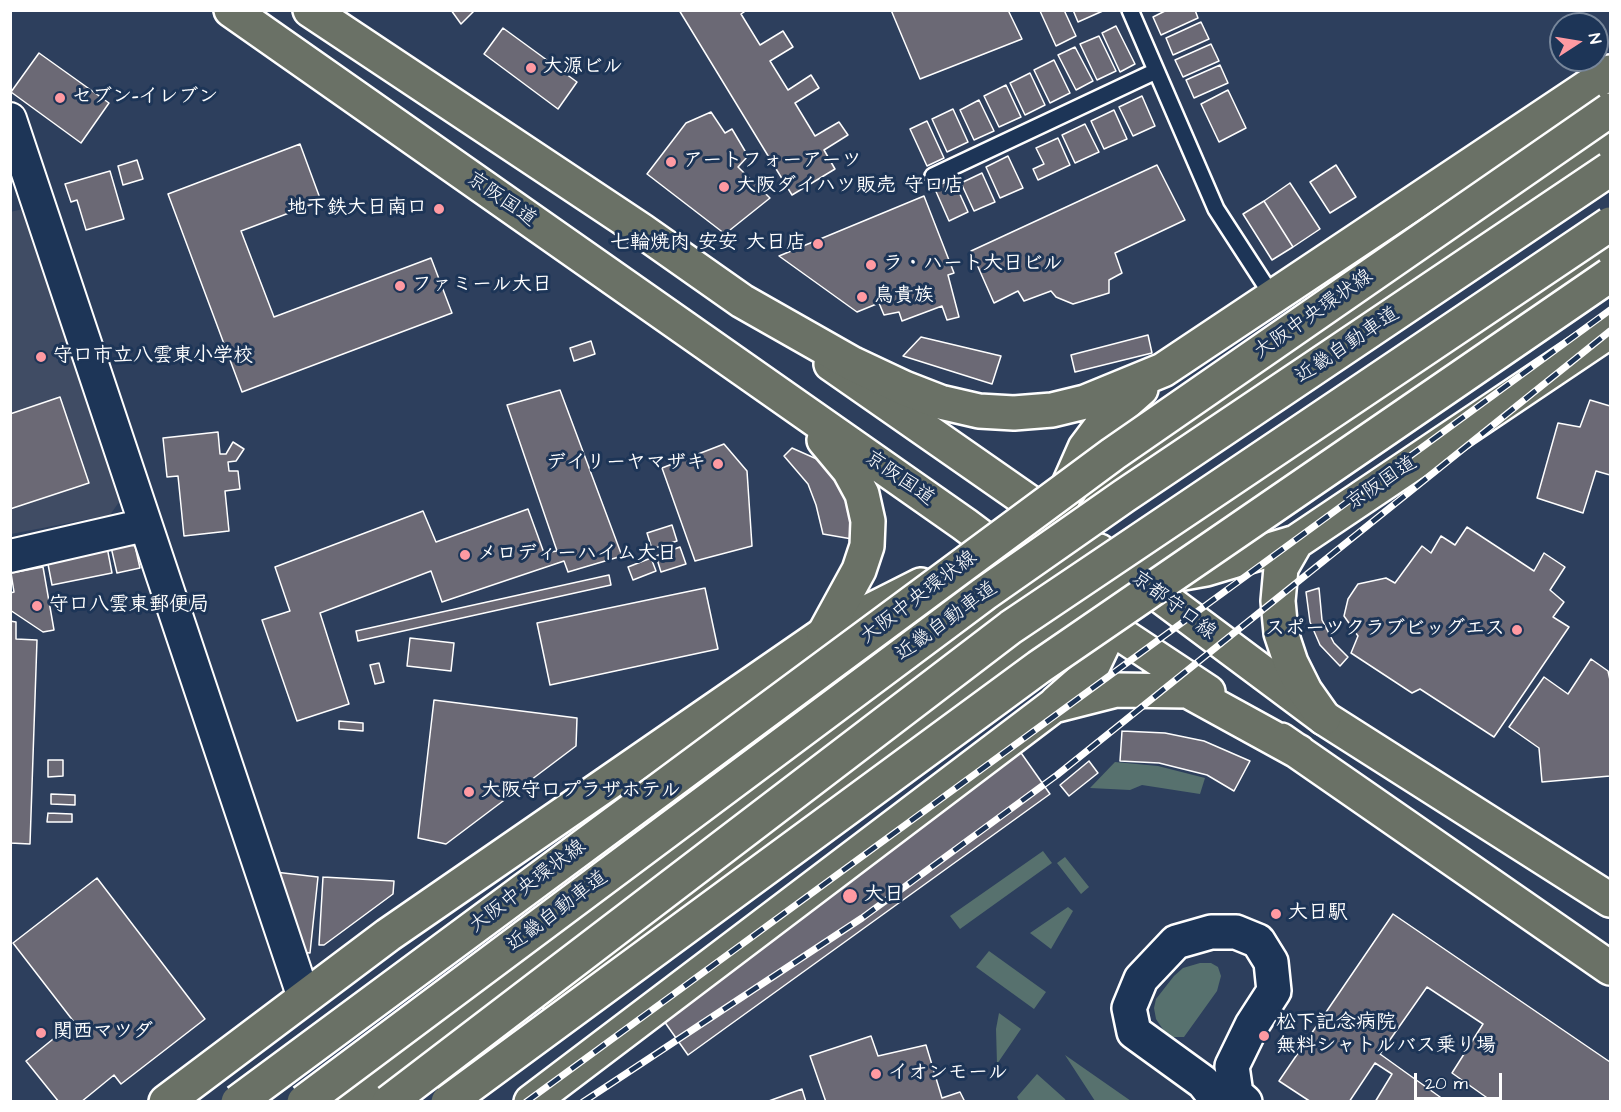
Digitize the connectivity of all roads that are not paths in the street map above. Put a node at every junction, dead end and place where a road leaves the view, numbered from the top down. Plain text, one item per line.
1 (231, 10) edge
2 (310, 10) edge
3 (1130, 10) edge
4 (1156, 71) junction
5 (1611, 72) edge
6 (1611, 110) edge
7 (10, 119) edge
8 (1611, 146) edge
9 (1611, 170) edge
10 (933, 176) dead end
11 (1611, 224) edge
12 (1611, 244) edge
13 (1611, 275) edge
14 (1273, 297) junction
15 (742, 302) junction
16 (1611, 331) edge
17 (1163, 370) junction
18 (779, 396) junction
19 (145, 525) junction
20 (1296, 542) junction
21 (10, 556) edge
22 (1006, 556) junction
23 (1079, 566) junction
24 (1110, 627) junction
25 (824, 634) junction
26 (1053, 706) junction
27 (1324, 718) junction
28 (1299, 752) junction
29 (1611, 900) edge
30 (1611, 968) edge
31 (304, 998) junction
32 (166, 1101) edge
33 (238, 1101) edge
34 (304, 1101) edge
35 (351, 1101) edge
36 (389, 1101) edge
37 (412, 1101) edge
38 (448, 1101) edge
39 (531, 1101) edge
40 (1219, 1101) edge
41 (1245, 1101) edge

1 - 18 main road, 京阪国道
2 - 15 main road
3 - 4 lane
4 - 10 lane
4 - 14 lane
5 - 14 main road
6 - 33 main road, 大阪中央環状線, bridge
7 - 19 street
8 - 23 main road
9 - 34 main road, 近畿自動車道, bridge
11 - 36 main road, 近畿自動車道, bridge
12 - 23 main road
13 - 38 main road, bridge
14 - 17 main road
15 - 17 main road
15 - 23 main road, 京都守口線
16 - 20 main road, 京阪国道
17 - 23 main road
18 - 22 main road, 京阪国道
18 - 25 main road
19 - 21 street
19 - 31 street
20 - 23 main road, 京阪国道
20 - 27 main road
22 - 23 main road, 京阪国道
22 - 25 main road
23 - 24 main road
23 - 27 main road, 京都守口線
23 - 35 main road
23 - 37 main road
24 - 26 main road
24 - 28 main road
25 - 31 main road
26 - 28 main road
26 - 39 main road
27 - 29 main road, 京都守口線
28 - 30 main road
31 - 32 main road
40 - 41 street

